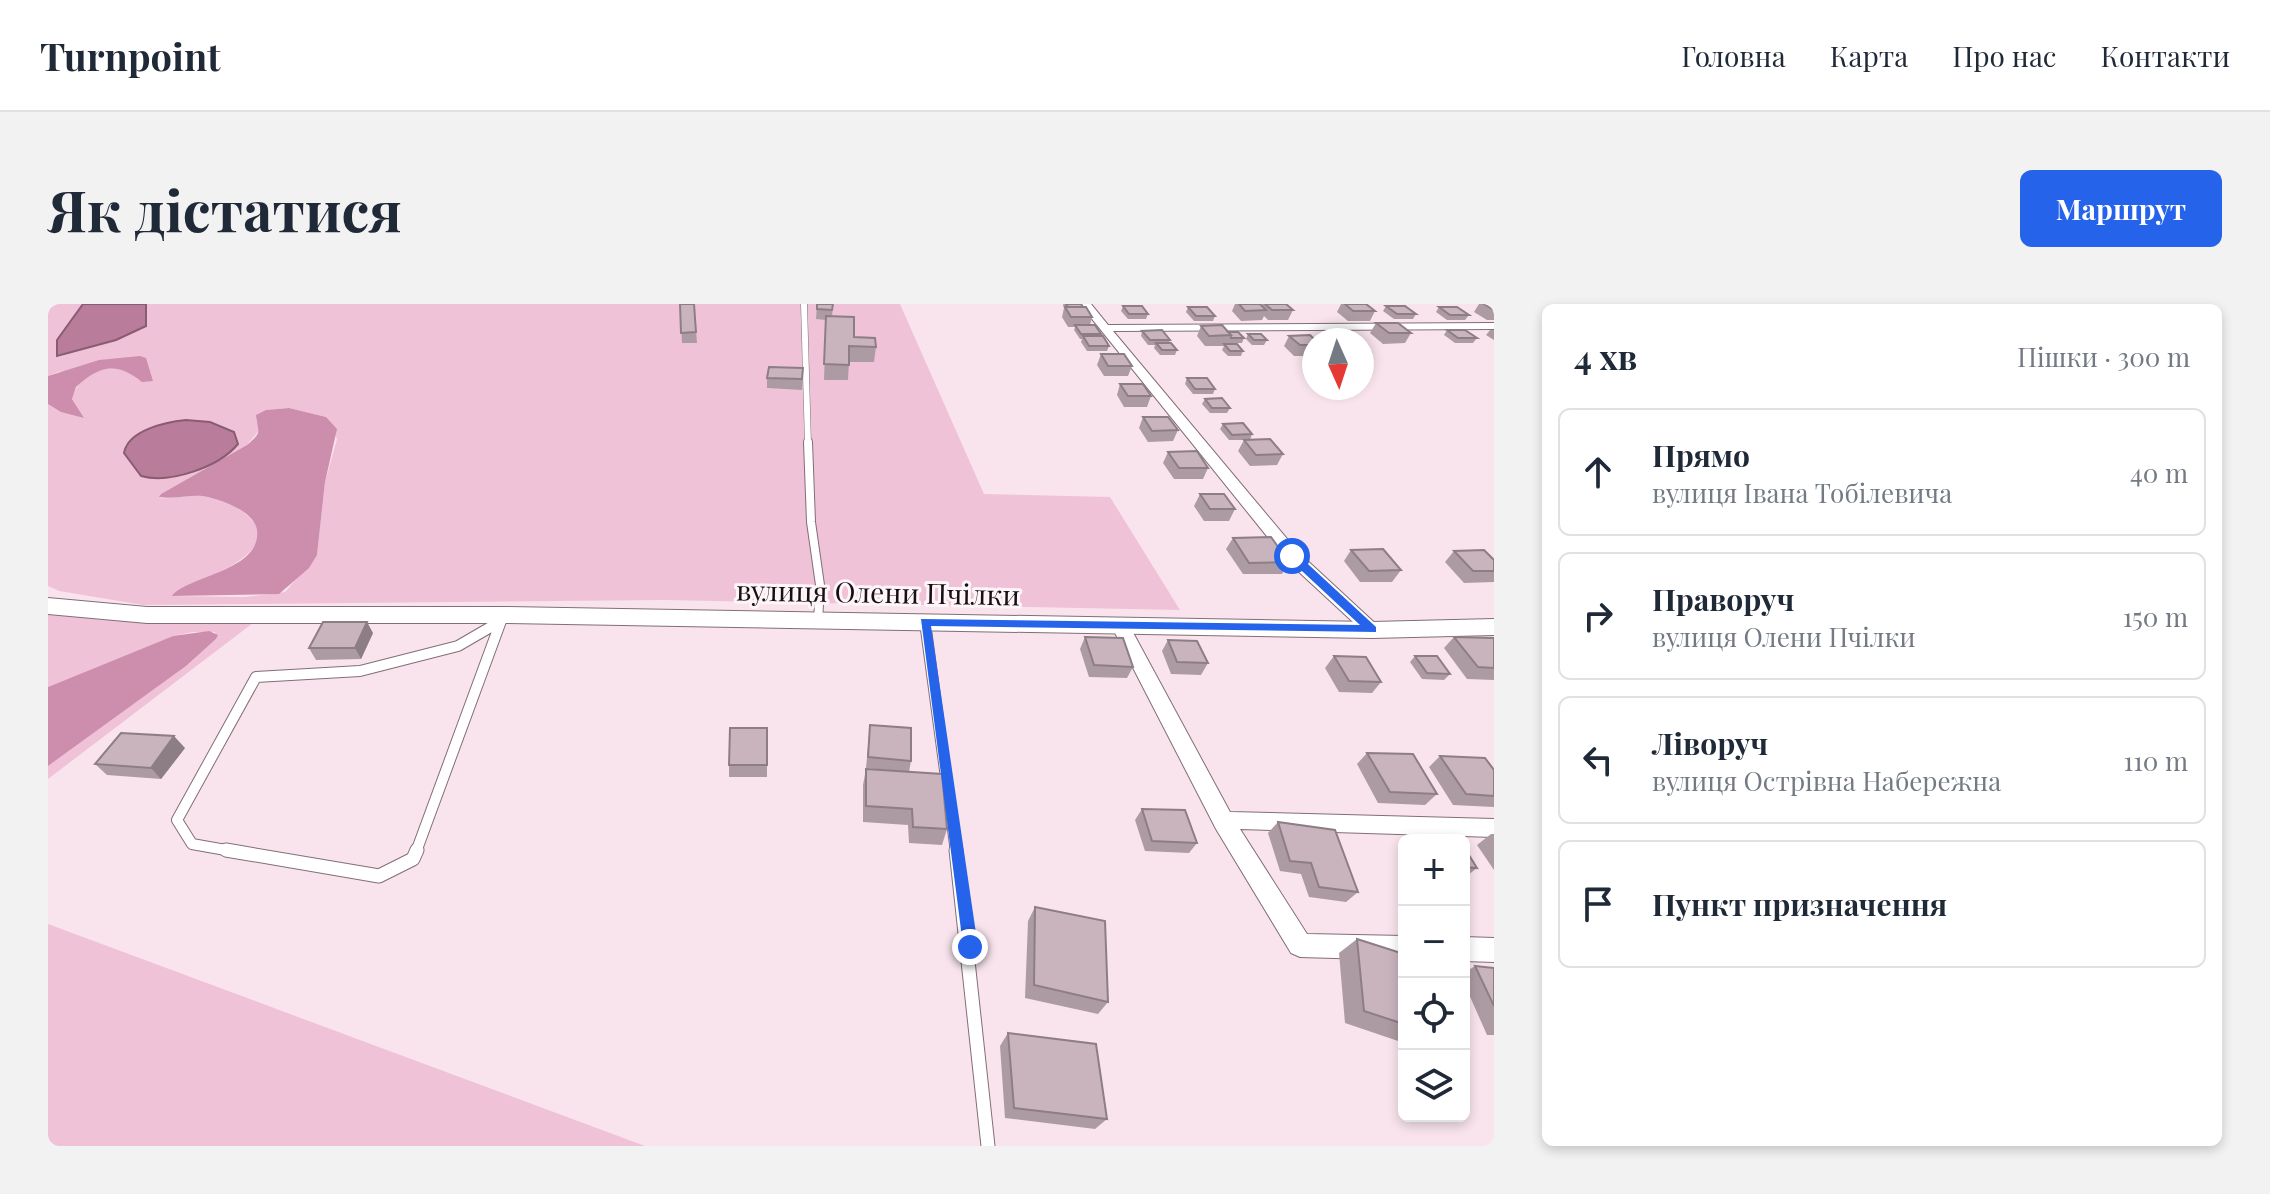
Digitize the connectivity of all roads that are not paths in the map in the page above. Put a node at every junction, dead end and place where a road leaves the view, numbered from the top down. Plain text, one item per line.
1 (804, 304) edge
2 (1085, 304) edge
3 (1494, 326) edge
4 (1104, 328) junction
5 (51, 607) edge
6 (502, 618) junction
7 (925, 622) junction
8 (818, 623) junction
9 (1121, 627) junction
10 (1494, 627) edge
11 (1372, 630) junction
12 (1224, 822) junction
13 (1494, 828) edge
14 (1398, 948) edge
15 (1470, 949) edge
16 (1494, 950) edge
17 (988, 1146) edge

1 - 8 lane
2 - 4 street
3 - 4 street
4 - 11 street
5 - 6 street, вулиця Олени Пчілки
6 - 6 lane
6 - 8 street, вулиця Олени Пчілки
7 - 8 street, вулиця Олени Пчілки
7 - 9 street, вулиця Олени Пчілки
7 - 17 lane
9 - 11 street, вулиця Олени Пчілки
9 - 12 street
10 - 11 street, вулиця Олени Пчілки
12 - 13 street
12 - 14 street
15 - 16 street

